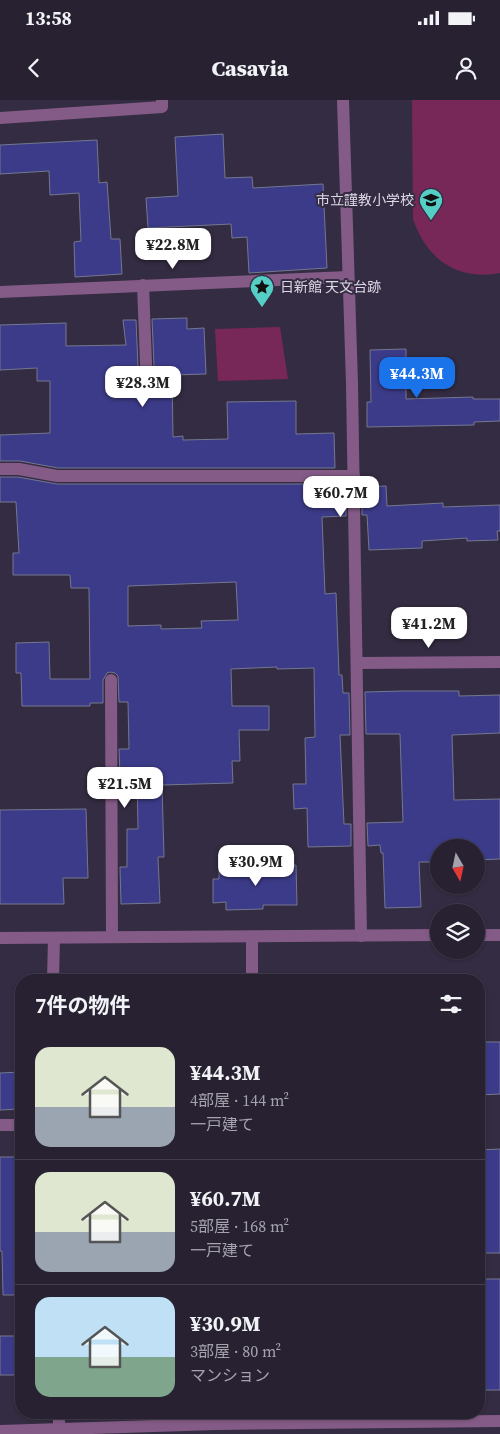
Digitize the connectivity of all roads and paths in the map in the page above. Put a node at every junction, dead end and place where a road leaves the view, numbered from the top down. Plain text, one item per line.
1 (162, 100) edge
2 (342, 100) edge
3 (0, 118) edge
4 (348, 278) junction
5 (143, 285) junction
6 (0, 292) edge
7 (147, 388) dead end
8 (0, 469) edge
9 (354, 476) junction
10 (500, 662) edge
11 (357, 663) junction
12 (111, 680) dead end
13 (485, 935) edge
14 (500, 935) edge
15 (361, 936) junction
16 (430, 936) edge
17 (112, 937) junction
18 (252, 937) junction
19 (0, 938) edge
20 (54, 938) junction
21 (53, 974) edge
22 (252, 974) edge
23 (0, 1125) edge
24 (15, 1125) edge
25 (59, 1419) edge
26 (202, 1419) edge
27 (358, 1419) edge
28 (500, 1420) edge
29 (59, 1429) junction
30 (0, 1431) edge

1 - 3 street
2 - 4 street
4 - 5 street
4 - 9 street
5 - 6 street
5 - 7 street
8 - 9 street
9 - 11 street
10 - 11 street
11 - 15 street
12 - 17 street
13 - 14 street
15 - 16 street
15 - 18 street
17 - 18 street
17 - 20 street
18 - 22 street
19 - 20 street
20 - 21 street
23 - 24 street
25 - 29 street
26 - 29 street
27 - 28 street
29 - 30 street

